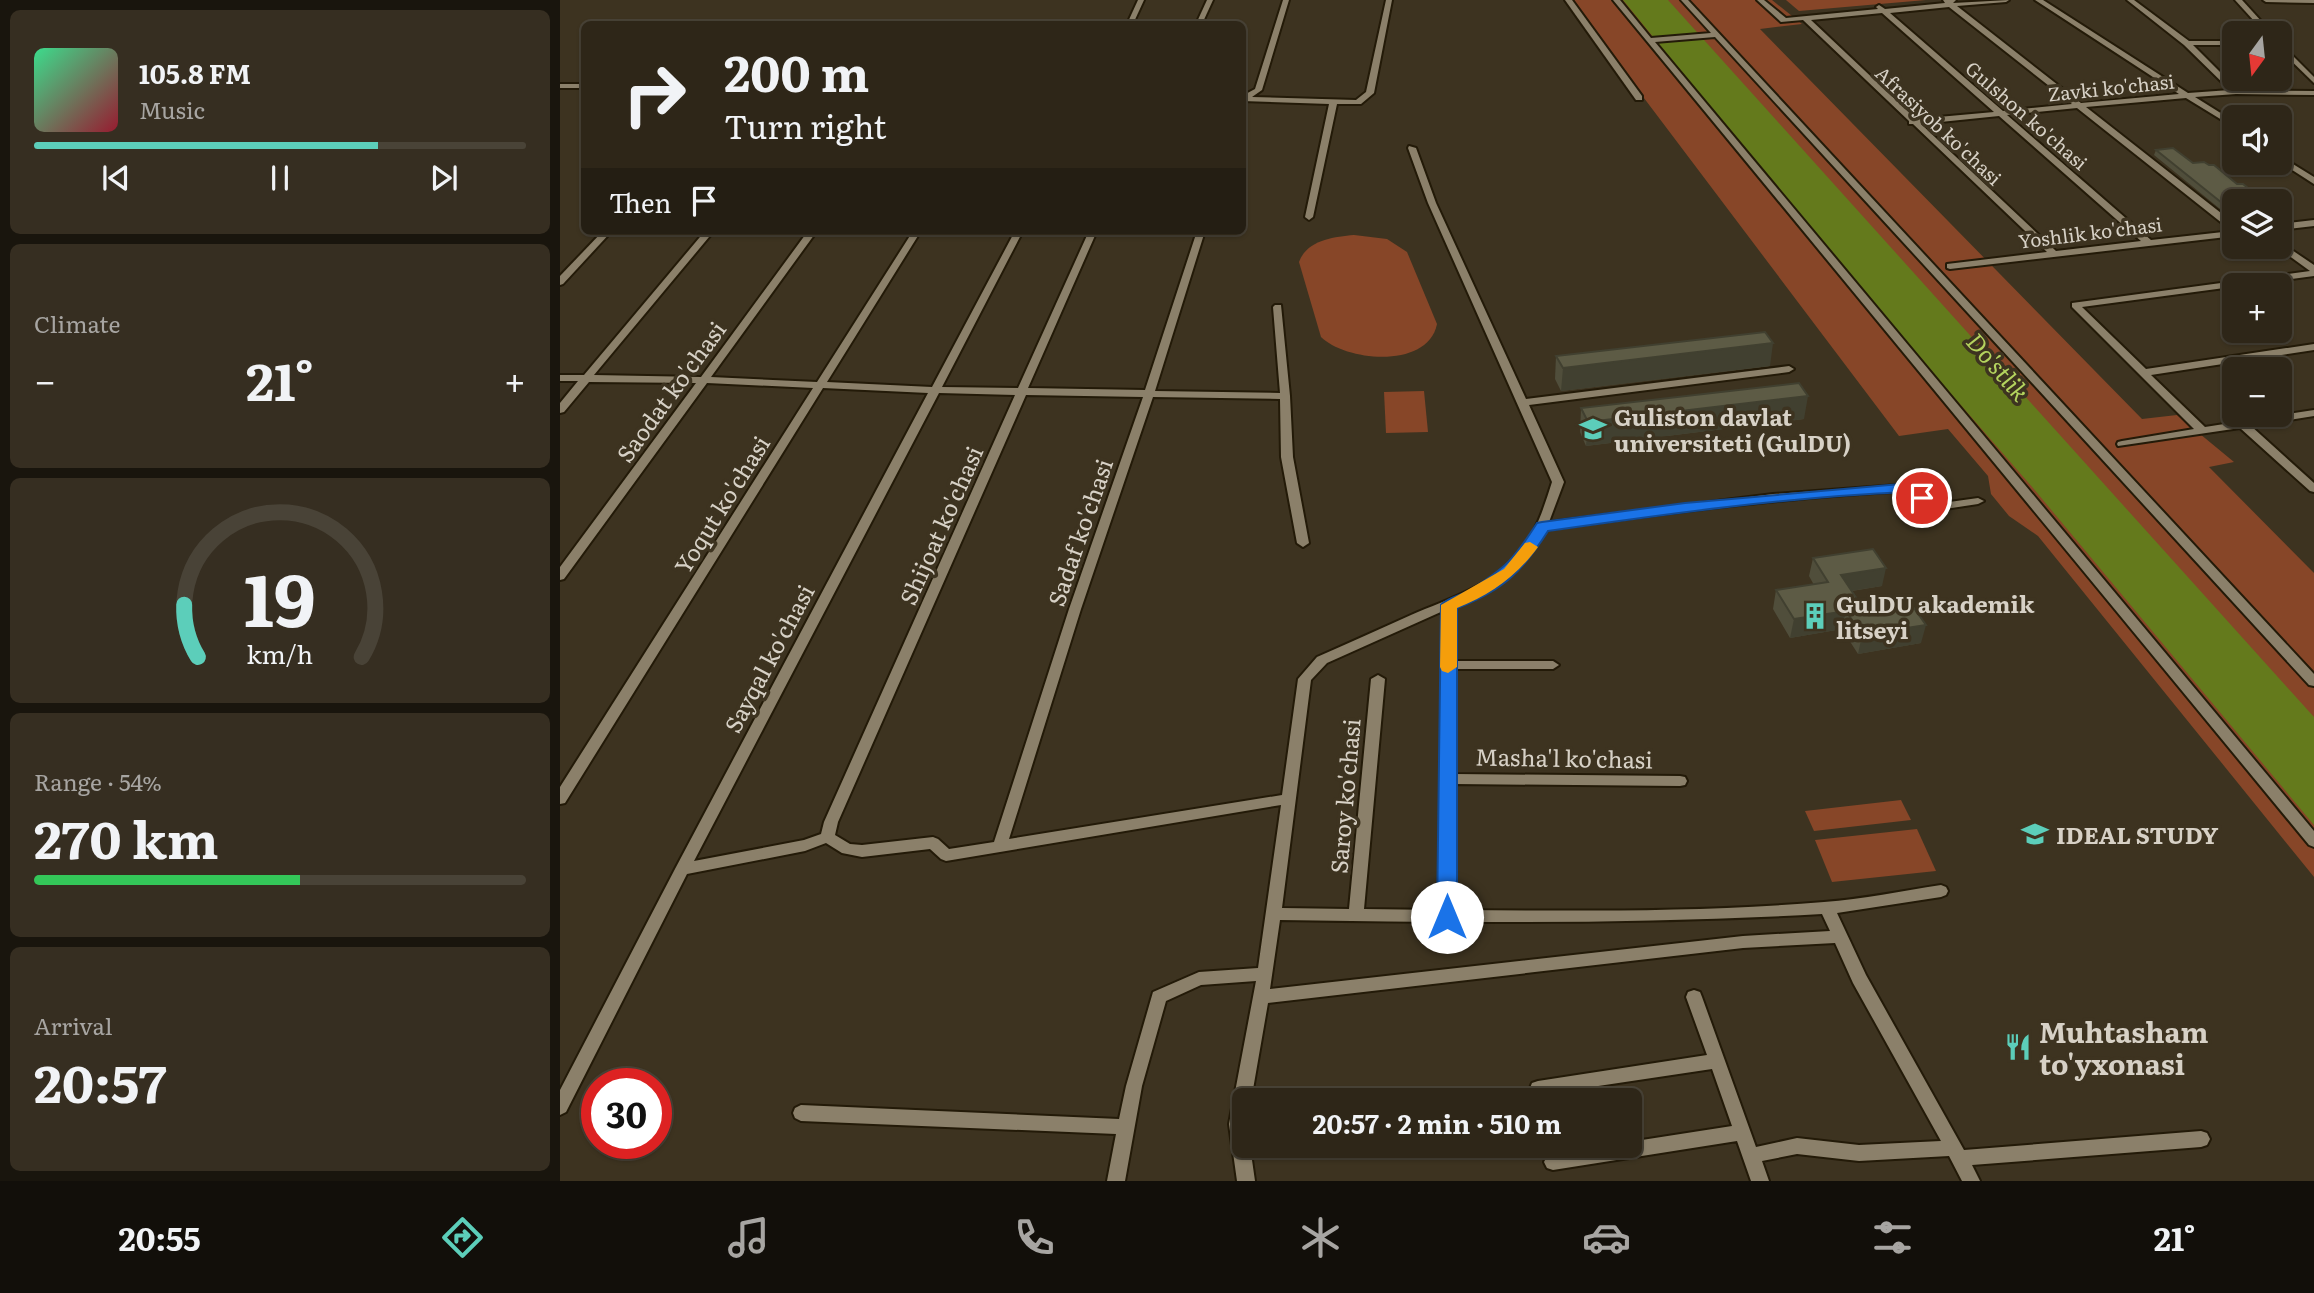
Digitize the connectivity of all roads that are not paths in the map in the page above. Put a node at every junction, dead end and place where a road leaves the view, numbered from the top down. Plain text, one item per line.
1 (1141, 0) edge
2 (1210, 0) edge
3 (1286, 0) edge
4 (1389, 0) edge
5 (1568, 0) edge
6 (1616, 0) edge
7 (1684, 0) edge
8 (1760, 0) edge
9 (2006, 0) edge
10 (2038, 0) edge
11 (2130, 0) edge
12 (2238, 0) edge
13 (2266, 0) edge
14 (1950, 2) edge
15 (2314, 2) edge
16 (1882, 9) junction
17 (1809, 18) junction
18 (1131, 21) edge
19 (1200, 21) edge
20 (2258, 21) edge
21 (1717, 35) junction
22 (1648, 40) junction
23 (2188, 43) junction
24 (2222, 43) edge
25 (2292, 58) edge
26 (2314, 81) edge
27 (560, 86) edge
28 (581, 86) edge
29 (2236, 92) junction
30 (2314, 93) edge
31 (2190, 95) junction
32 (1246, 98) edge
33 (1639, 98) dead end
34 (1246, 100) edge
35 (1358, 102) joint
36 (1333, 103) junction
37 (2081, 106) junction
38 (2001, 114) junction
39 (2222, 117) edge
40 (1912, 122) junction
41 (1412, 148) dead end
42 (2292, 166) edge
43 (2314, 181) edge
44 (1309, 217) dead end
45 (2222, 220) edge
46 (2314, 223) edge
47 (2292, 226) edge
48 (2222, 233) edge
49 (604, 235) edge
50 (707, 235) edge
51 (810, 235) edge
52 (915, 235) edge
53 (1017, 235) edge
54 (1091, 235) edge
55 (1200, 235) edge
56 (2149, 243) junction
57 (2053, 253) junction
58 (2292, 254) edge
59 (1950, 266) dead end
60 (2314, 271) edge
61 (560, 282) edge
62 (1278, 307) dead end
63 (2314, 347) edge
64 (1789, 369) dead end
65 (2142, 373) junction
66 (560, 378) edge
67 (586, 379) junction
68 (704, 380) junction
69 (821, 385) junction
70 (936, 390) junction
71 (1022, 391) junction
72 (1148, 393) junction
73 (1285, 396) junction
74 (1522, 403) junction
75 (560, 410) edge
76 (2314, 413) edge
77 (2292, 416) edge
78 (2222, 427) edge
79 (2245, 427) edge
80 (2201, 430) junction
81 (2122, 444) dead end
82 (2314, 489) edge
83 (1979, 501) dead end
84 (1542, 527) junction
85 (1303, 543) dead end
86 (560, 576) edge
87 (1449, 605) junction
88 (1448, 665) junction
89 (1553, 665) dead end
90 (1378, 680) dead end
91 (2314, 682) edge
92 (1448, 779) junction
93 (1680, 782) dead end
94 (560, 799) edge
95 (1287, 799) junction
96 (827, 836) junction
97 (2314, 841) edge
98 (1000, 846) junction
99 (682, 869) junction
100 (1941, 891) dead end
101 (1827, 908) junction
102 (1273, 914) junction
103 (1356, 916) junction
104 (1447, 917) junction
105 (1839, 937) junction
106 (1265, 974) junction
107 (1694, 996) dead end
108 (1261, 997) junction
109 (1717, 1061) junction
110 (1538, 1088) dead end
111 (560, 1107) edge
112 (801, 1113) dead end
113 (1126, 1127) junction
114 (1743, 1132) junction
115 (2201, 1139) dead end
116 (1957, 1153) junction
117 (1750, 1156) junction
118 (1553, 1162) dead end
119 (1116, 1181) edge
120 (1246, 1181) edge
121 (1760, 1181) edge
122 (1971, 1181) edge

1 - 18 street
2 - 19 street
3 - 32 street
4 - 35 street
5 - 33 street
6 - 22 street
7 - 21 street
8 - 17 street
9 - 14 street
10 - 31 street
11 - 23 street
12 - 20 street
13 - 15 street
14 - 16 street
14 - 37 street
16 - 17 street
16 - 38 street, Gulshon ko'chasi
17 - 40 street, Afrasiyob ko'chasi
21 - 22 street
21 - 91 street
22 - 97 street
23 - 24 street
23 - 29 street
25 - 26 street
27 - 28 street
29 - 30 street, Zavki ko'chasi
29 - 31 street, Zavki ko'chasi
31 - 37 street, Zavki ko'chasi
31 - 39 street
34 - 36 street
35 - 36 street
36 - 44 street
37 - 38 street, Zavki ko'chasi
37 - 45 street
38 - 40 street, Zavki ko'chasi
38 - 56 street, Gulshon ko'chasi
40 - 57 street, Afrasiyob ko'chasi
41 - 74 street
42 - 43 street
46 - 47 street
48 - 56 street, Yoshlik ko'chasi
49 - 61 street
50 - 67 street
51 - 68 street, Saodat ko'chasi
52 - 69 street, Yoqut ko'chasi
53 - 70 street, Sayqal ko'chasi
54 - 71 street, Shijoat ko'chasi
55 - 72 street, Sadaf ko'chasi
56 - 57 street, Yoshlik ko'chasi
57 - 59 street, Yoshlik ko'chasi
58 - 60 street
60 - 65 street
62 - 73 street
63 - 65 street
64 - 74 street
65 - 80 street
66 - 67 street
67 - 68 street
67 - 75 street
68 - 69 street
68 - 86 street, Saodat ko'chasi
69 - 70 street
69 - 94 street, Yoqut ko'chasi
70 - 71 street
70 - 99 street, Sayqal ko'chasi
71 - 72 street
71 - 96 street, Shijoat ko'chasi
72 - 73 street
72 - 98 street, Sadaf ko'chasi
73 - 85 street
74 - 84 street
76 - 77 street
78 - 80 street
79 - 82 street
80 - 81 street
83 - 84 street
84 - 87 street
87 - 88 street
87 - 95 street
88 - 89 street
88 - 92 street
90 - 103 street, Saroy ko'chasi
92 - 93 street, Masha'l ko'chasi
92 - 104 street
95 - 98 street
95 - 102 street
96 - 98 street
96 - 99 street
99 - 111 street, Sayqal ko'chasi
100 - 101 street
101 - 104 street
101 - 105 street
102 - 103 street
102 - 106 street
103 - 104 street
105 - 108 street
105 - 116 street
106 - 108 street
106 - 113 street
107 - 109 street
108 - 120 street
109 - 110 street
109 - 114 street
112 - 113 street
113 - 119 street
114 - 117 street
114 - 118 street
115 - 116 street
116 - 117 street
116 - 122 street
117 - 121 street

